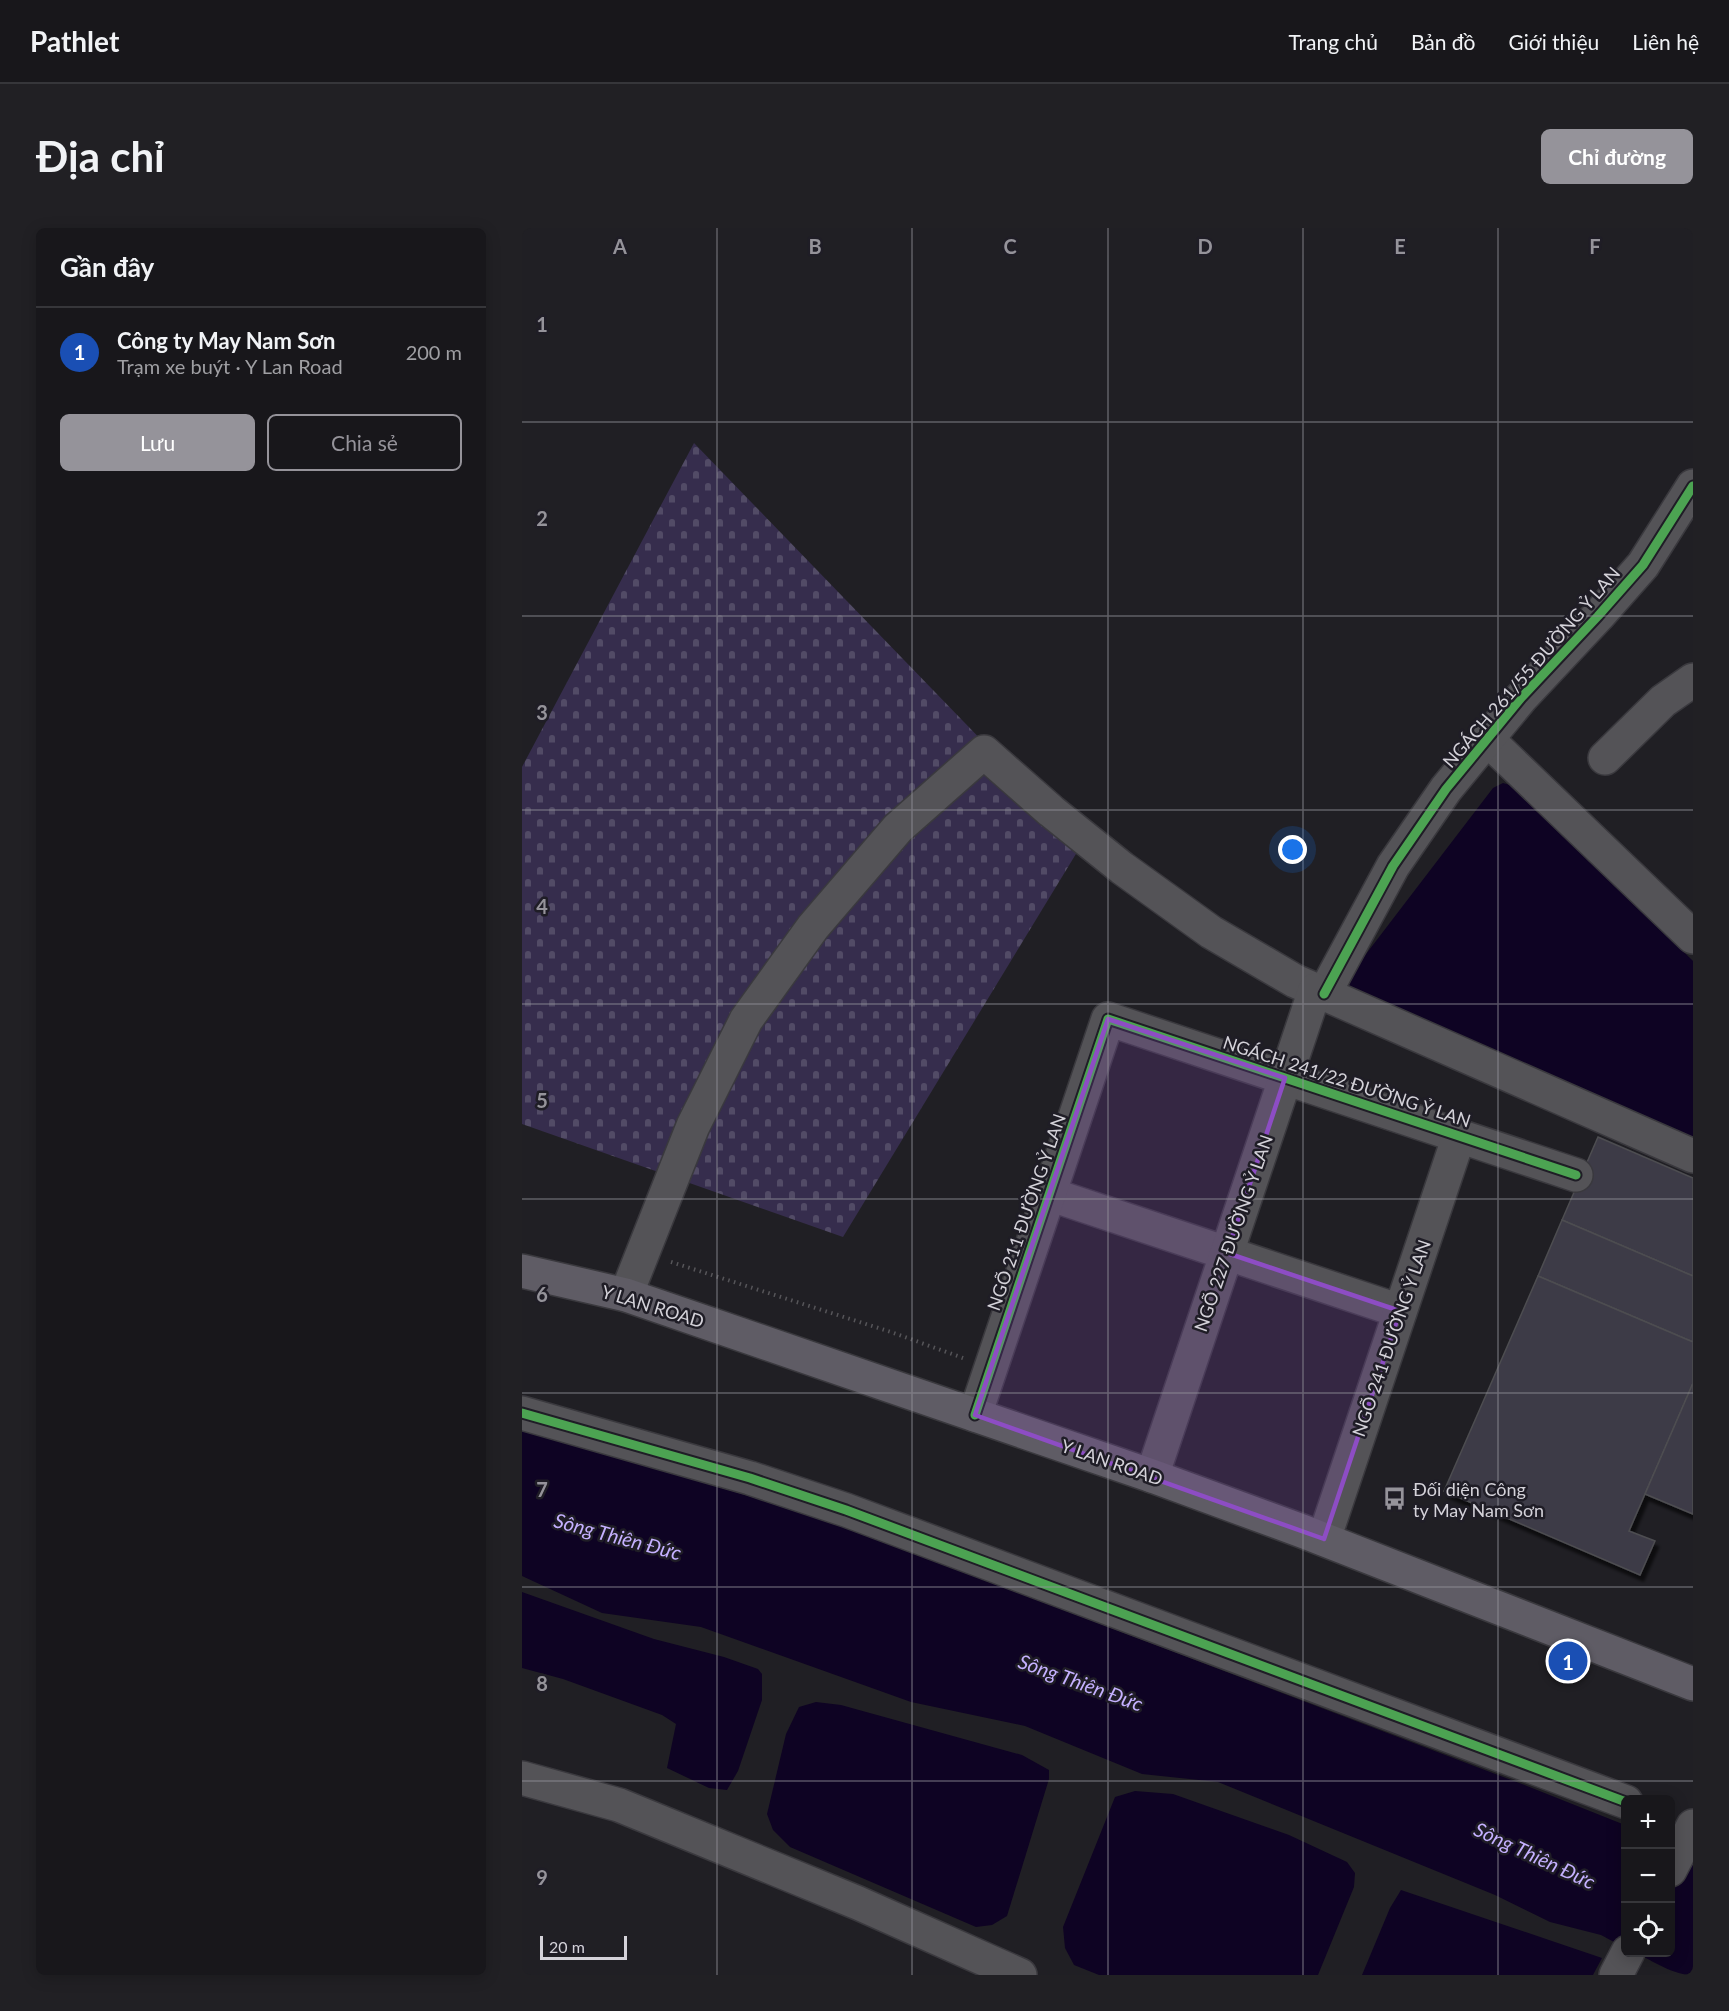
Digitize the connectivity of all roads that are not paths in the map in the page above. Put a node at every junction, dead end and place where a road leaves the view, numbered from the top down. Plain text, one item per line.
1 (1693, 486) edge
2 (1693, 680) edge
3 (1487, 739) junction
4 (1605, 758) dead end
5 (1693, 938) edge
6 (1319, 992) junction
7 (1108, 1019) joint
8 (1285, 1078) junction
9 (1459, 1136) junction
10 (1693, 1156) edge
11 (1576, 1174) dead end
12 (1049, 1194) junction
13 (1227, 1253) junction
14 (522, 1271) edge
15 (626, 1294) junction
16 (1400, 1311) junction
17 (522, 1413) edge
18 (975, 1415) junction
19 (1152, 1476) junction
20 (1324, 1539) junction
21 (1693, 1684) edge
22 (522, 1778) edge
23 (1621, 1800) edge
24 (1675, 1820) edge
25 (1693, 1827) edge
26 (1675, 1862) edge
27 (1626, 1957) edge
28 (975, 1966) edge
29 (1020, 1975) edge
30 (1616, 1975) edge

1 - 3 street, NGÁCH 261/55 ĐƯỜNG Ỷ LAN
2 - 4 street
3 - 5 street
3 - 6 street, NGÁCH 261/55 ĐƯỜNG Ỷ LAN
6 - 8 street, NGÕ 227 ĐƯỜNG Ỷ LAN
6 - 10 street
6 - 15 street
7 - 8 street, NGÁCH 241/22 ĐƯỜNG Ỷ LAN
7 - 12 street, NGÕ 211 ĐƯỜNG Ỷ LAN
8 - 9 street, NGÁCH 241/22 ĐƯỜNG Ỷ LAN
8 - 13 street, NGÕ 227 ĐƯỜNG Ỷ LAN
9 - 11 street, NGÁCH 241/22 ĐƯỜNG Ỷ LAN
9 - 16 street, NGÕ 241 ĐƯỜNG Ỷ LAN
12 - 13 street
12 - 18 street, NGÕ 211 ĐƯỜNG Ỷ LAN
13 - 16 street
13 - 19 street, NGÕ 227 ĐƯỜNG Ỷ LAN
14 - 15 main road, Y LAN ROAD
15 - 18 main road, Y LAN ROAD
16 - 20 street, NGÕ 241 ĐƯỜNG Ỷ LAN
17 - 23 street
18 - 19 main road, Y LAN ROAD
19 - 20 main road, Y LAN ROAD
20 - 21 main road, Y LAN ROAD
22 - 28 street
24 - 25 street
25 - 26 street
27 - 30 street
28 - 29 street

